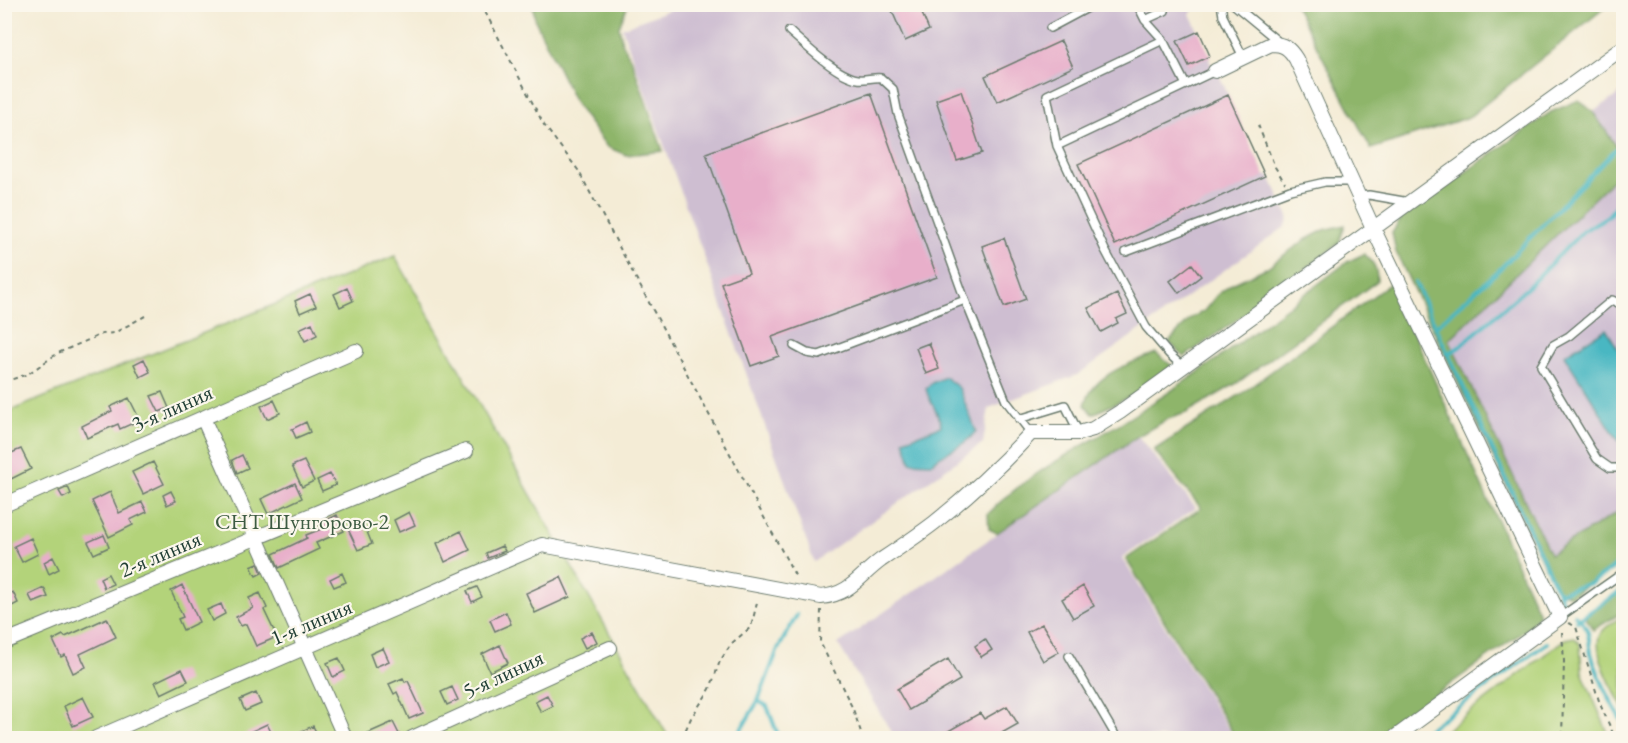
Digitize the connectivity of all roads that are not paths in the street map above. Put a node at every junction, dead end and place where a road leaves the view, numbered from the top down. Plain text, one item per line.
1 (1095, 4) edge
2 (1137, 4) edge
3 (1166, 4) edge
4 (1221, 4) edge
5 (1233, 4) edge
6 (1080, 8) edge
7 (1145, 20) junction
8 (1050, 28) dead end
9 (789, 31) dead end
10 (1163, 40) junction
11 (1281, 44) junction
12 (1623, 47) edge
13 (1243, 57) junction
14 (1215, 71) joint
15 (1186, 85) junction
16 (1058, 146) junction
17 (1353, 182) junction
18 (1359, 196) junction
19 (1409, 202) junction
20 (1373, 228) junction
21 (1126, 252) dead end
22 (965, 300) junction
23 (1623, 306) edge
24 (794, 346) dead end
25 (356, 351) dead end
26 (1184, 367) junction
27 (203, 418) junction
28 (1019, 419) junction
29 (1031, 433) junction
30 (1079, 433) junction
31 (466, 451) dead end
32 (1623, 468) edge
33 (4, 505) edge
34 (255, 537) junction
35 (1623, 572) edge
36 (1560, 618) junction
37 (4, 642) edge
38 (306, 647) junction
39 (610, 648) dead end
40 (1069, 656) dead end
41 (96, 738) edge
42 (345, 738) edge
43 (412, 738) edge
44 (1117, 738) edge
45 (1394, 738) edge

1 - 6 lane
2 - 7 lane
3 - 7 lane
4 - 13 lane
5 - 11 lane
6 - 8 lane
7 - 10 lane
9 - 22 lane
10 - 15 lane
10 - 16 lane
11 - 13 street
11 - 17 street
12 - 19 street
13 - 14 street
14 - 15 lane
15 - 16 lane
16 - 26 lane
17 - 18 street
17 - 21 lane
18 - 19 lane
18 - 20 street
19 - 20 street
20 - 26 street
20 - 36 street
22 - 24 lane
22 - 28 lane
23 - 32 lane
25 - 27 street, 3-я линия
26 - 30 street
27 - 33 street, 3-я линия
27 - 34 street
28 - 29 lane
28 - 30 lane
29 - 30 street
29 - 38 street, 1-я линия
31 - 34 street, 2-я линия
34 - 37 street, 2-я линия
34 - 38 street
35 - 36 lane
36 - 45 street
38 - 41 street, 1-я линия
38 - 42 street
39 - 43 street, 5-я линия
40 - 44 lane

